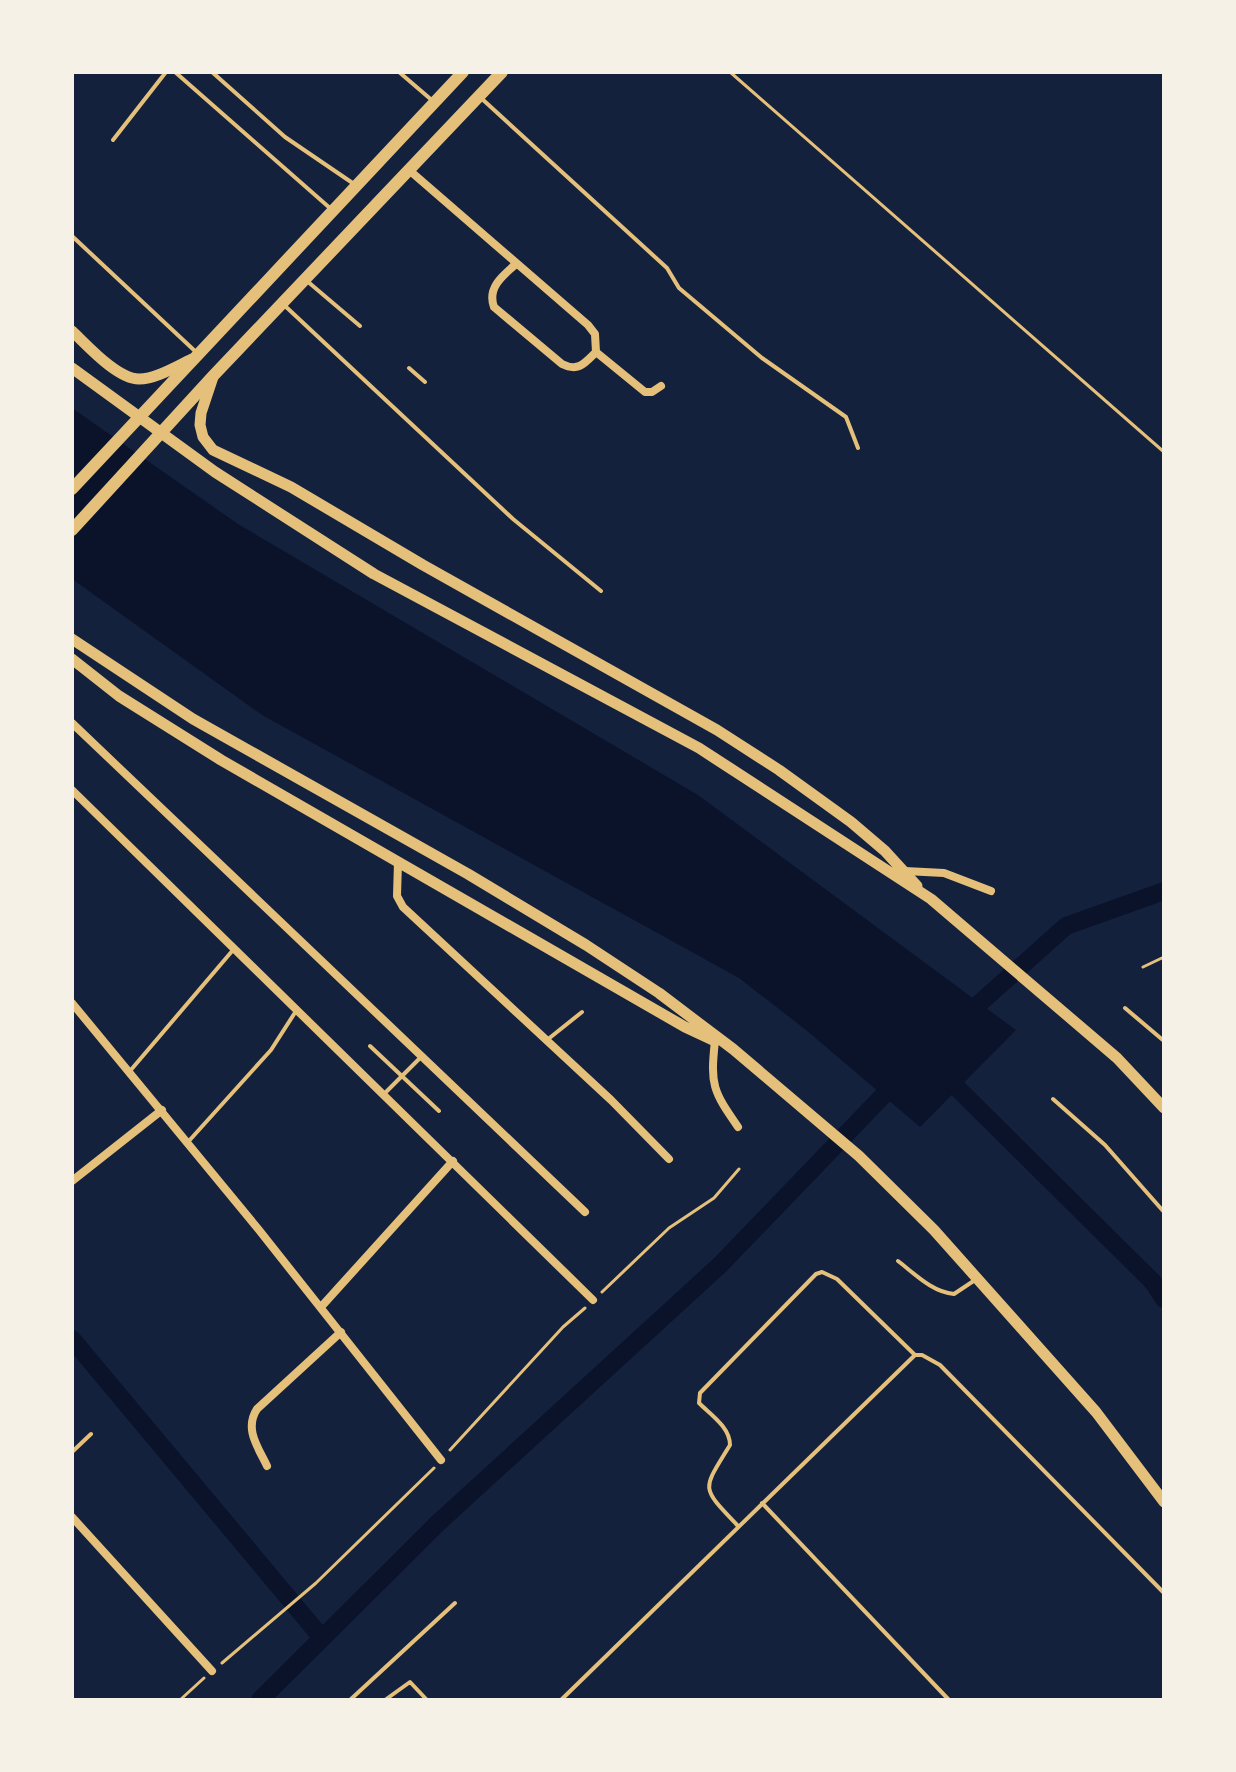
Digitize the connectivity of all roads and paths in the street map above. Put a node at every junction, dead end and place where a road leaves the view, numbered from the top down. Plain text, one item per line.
1 (166, 72) edge
2 (175, 72) edge
3 (212, 72) edge
4 (399, 72) edge
5 (463, 72) edge
6 (502, 72) edge
7 (730, 72) edge
8 (479, 97) junction
9 (435, 102) junction
10 (113, 140) dead end
11 (409, 170) junction
12 (356, 186) junction
13 (333, 210) junction
14 (72, 236) edge
15 (516, 264) junction
16 (306, 279) junction
17 (282, 304) junction
18 (360, 326) dead end
19 (72, 331) edge
20 (596, 352) junction
21 (195, 356) junction
22 (72, 368) edge
23 (409, 368) dead end
24 (213, 376) junction
25 (425, 382) dead end
26 (661, 386) dead end
27 (858, 448) dead end
28 (1164, 452) edge
29 (72, 489) edge
30 (72, 530) edge
31 (601, 591) dead end
32 (72, 639) edge
33 (72, 659) edge
34 (72, 723) edge
35 (72, 790) edge
36 (398, 862) junction
37 (905, 871) junction
38 (991, 891) dead end
39 (927, 896) junction
40 (234, 948) junction
41 (1164, 957) edge
42 (1143, 967) dead end
43 (72, 1003) edge
44 (1125, 1008) dead end
45 (297, 1009) junction
46 (582, 1012) dead end
47 (547, 1040) junction
48 (715, 1041) junction
49 (1164, 1041) edge
50 (370, 1046) dead end
51 (733, 1049) junction
52 (421, 1057) junction
53 (130, 1071) junction
54 (401, 1076) junction
55 (384, 1094) junction
56 (1053, 1099) dead end
57 (1164, 1108) edge
58 (162, 1110) junction
59 (439, 1111) dead end
60 (738, 1127) dead end
61 (188, 1142) junction
62 (669, 1159) dead end
63 (453, 1161) junction
64 (739, 1169) dead end
65 (72, 1181) edge
66 (585, 1212) dead end
67 (1164, 1212) edge
68 (898, 1261) dead end
69 (977, 1279) junction
70 (593, 1300) junction
71 (321, 1307) junction
72 (341, 1332) junction
73 (915, 1355) junction
74 (91, 1434) dead end
75 (72, 1452) edge
76 (441, 1460) junction
77 (267, 1466) dead end
78 (1164, 1502) edge
79 (762, 1503) junction
80 (72, 1517) edge
81 (738, 1526) junction
82 (1164, 1593) edge
83 (455, 1603) dead end
84 (212, 1671) junction
85 (180, 1700) edge
86 (350, 1700) edge
87 (385, 1700) edge
88 (427, 1700) edge
89 (561, 1700) edge
90 (949, 1700) edge

1 - 10 lane
2 - 13 lane
3 - 12 lane
4 - 9 lane
5 - 9 main road
6 - 8 main road
7 - 28 path
8 - 11 main road
8 - 27 lane
9 - 12 main road
11 - 15 street
11 - 16 main road
12 - 13 main road
13 - 21 main road
14 - 21 lane
15 - 20 street
15 - 20 street
16 - 17 main road
16 - 18 lane
17 - 24 main road
17 - 31 lane
19 - 21 main road
20 - 26 street
21 - 29 main road
22 - 39 main road
23 - 25 lane
24 - 30 main road
24 - 37 main road
32 - 51 main road
33 - 36 main road
34 - 52 street
35 - 40 street
36 - 47 street
36 - 48 main road
37 - 38 street
37 - 39 main road
39 - 57 main road
40 - 45 street
40 - 53 lane
41 - 42 path
43 - 53 street
44 - 49 lane
45 - 55 street
45 - 61 lane
46 - 47 lane
47 - 62 street
48 - 51 main road
48 - 60 street
50 - 54 lane
51 - 69 main road
52 - 54 lane
52 - 66 street
53 - 58 street
54 - 55 lane
54 - 59 lane
55 - 63 street
56 - 67 lane
58 - 61 street
58 - 65 street
61 - 71 street
63 - 70 street
63 - 71 street
64 - 70 path
68 - 69 lane
69 - 78 main road
70 - 76 path
71 - 72 street
72 - 76 street
72 - 77 street
73 - 79 lane
73 - 81 lane
73 - 82 lane
74 - 75 lane
76 - 84 path
79 - 81 lane
79 - 90 lane
80 - 84 street
81 - 89 lane
83 - 86 lane
84 - 85 path
87 - 88 lane

